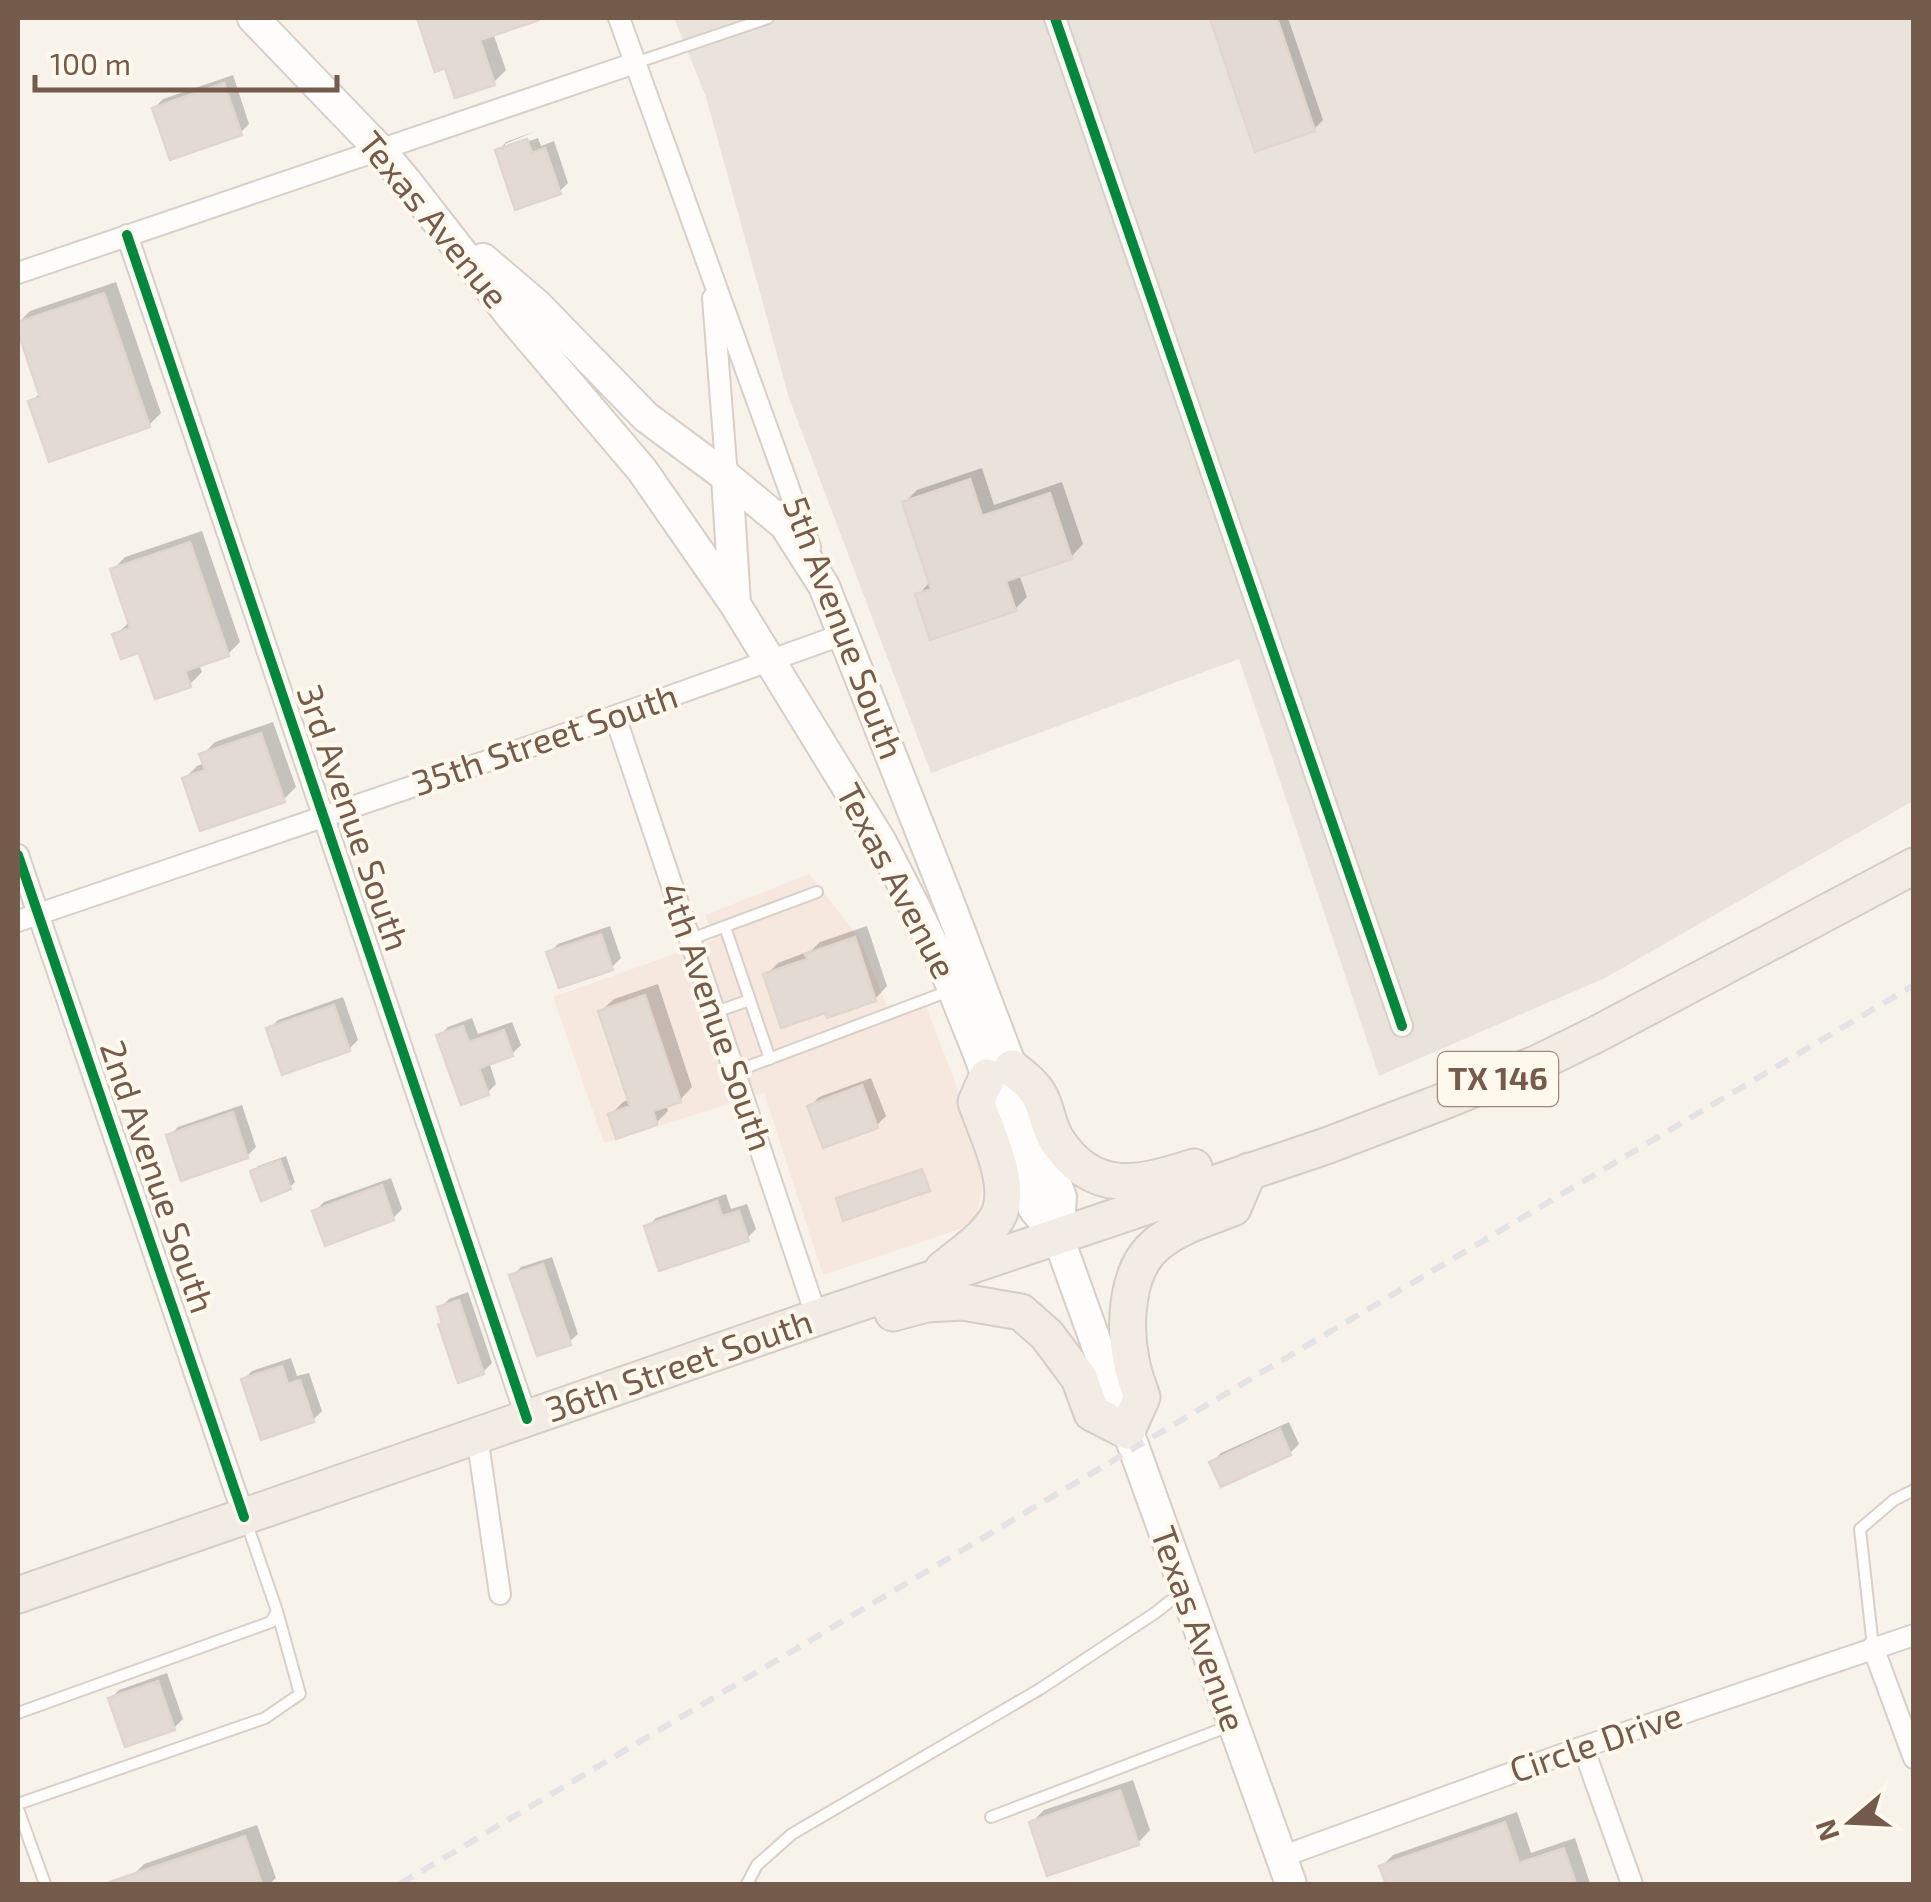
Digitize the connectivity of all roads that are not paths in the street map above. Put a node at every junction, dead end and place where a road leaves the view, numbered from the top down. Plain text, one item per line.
1 (253, 18) edge
2 (619, 18) edge
3 (768, 18) edge
4 (1055, 18) edge
5 (635, 63) junction
6 (380, 150) junction
7 (439, 222) junction
8 (127, 235) junction
9 (712, 271) junction
10 (18, 272) edge
11 (726, 477) junction
12 (824, 586) junction
13 (735, 604) junction
14 (844, 634) junction
15 (770, 660) junction
16 (615, 716) junction
17 (324, 817) junction
18 (18, 856) edge
19 (1914, 866) edge
20 (816, 892) dead end
21 (28, 918) edge
22 (725, 928) junction
23 (690, 940) junction
24 (953, 990) junction
25 (750, 1000) junction
26 (714, 1012) junction
27 (1402, 1026) dead end
28 (770, 1058) junction
29 (734, 1072) junction
30 (999, 1073) junction
31 (1444, 1101) junction
32 (1248, 1172) junction
33 (1058, 1237) junction
34 (930, 1280) junction
35 (817, 1318) junction
36 (748, 1342) junction
37 (527, 1419) junction
38 (1127, 1431) junction
39 (477, 1436) junction
40 (1914, 1490) edge
41 (244, 1516) junction
42 (1184, 1590) junction
43 (500, 1594) dead end
44 (18, 1595) edge
45 (277, 1612) junction
46 (1914, 1635) edge
47 (1873, 1647) junction
48 (18, 1713) edge
49 (1233, 1724) junction
50 (1583, 1747) junction
51 (1914, 1758) edge
52 (18, 1806) edge
53 (991, 1817) dead end
54 (1286, 1871) edge
55 (44, 1884) edge
56 (747, 1884) edge
57 (1632, 1884) edge

1 - 6 main road, Texas Avenue
2 - 5 street, 5th Avenue South
3 - 5 lane
4 - 27 street
5 - 6 street
5 - 9 street, 5th Avenue South
6 - 7 main road, Texas Avenue
6 - 8 street
7 - 11 main road
7 - 13 main road, Texas Avenue
8 - 10 street
8 - 17 street, 3rd Avenue South
9 - 11 street
9 - 12 street, 5th Avenue South
11 - 12 main road
11 - 13 main road
12 - 14 main road, 5th Avenue South
13 - 15 main road, Texas Avenue
14 - 15 street, 35th Street South
14 - 30 main road, 5th Avenue South
15 - 16 street, 35th Street South
15 - 24 main road, Texas Avenue
16 - 17 street, 35th Street South
16 - 23 street, 4th Avenue South
17 - 21 street, 35th Street South
17 - 37 street, 3rd Avenue South
18 - 21 street, 2nd Avenue South
19 - 31 highway, TX 146
20 - 22 lane
21 - 41 street, 2nd Avenue South
22 - 23 lane
22 - 25 lane
23 - 26 street, 4th Avenue South
24 - 28 lane
24 - 30 main road, Texas Avenue
25 - 26 lane
25 - 28 lane
26 - 29 street, 4th Avenue South
28 - 29 lane
29 - 35 street, 4th Avenue South
30 - 31 highway
30 - 33 main road, 5th Avenue South
30 - 34 highway, TX 146
31 - 32 highway, TX 146
32 - 33 highway, TX 146
32 - 38 highway
33 - 34 highway, 36th Street South / TX 146
33 - 38 main road, Texas Avenue
34 - 35 highway, 36th Street South / TX 146
35 - 36 highway, 36th Street South / TX 146
36 - 37 highway, 36th Street South / TX 146
36 - 38 highway
37 - 39 highway, 36th Street South / TX 146
38 - 42 main road, Texas Avenue
39 - 41 highway, 36th Street South / TX 146
39 - 43 street
40 - 47 lane
41 - 44 highway, 36th Street South / TX 146
41 - 45 lane
42 - 49 main road, Texas Avenue
42 - 56 lane
45 - 48 lane
45 - 52 lane
46 - 47 street, Circle Drive
47 - 50 street, Circle Drive
47 - 51 street
49 - 53 lane
49 - 54 main road, Texas Avenue
50 - 54 street, Circle Drive
50 - 57 street
52 - 55 lane

